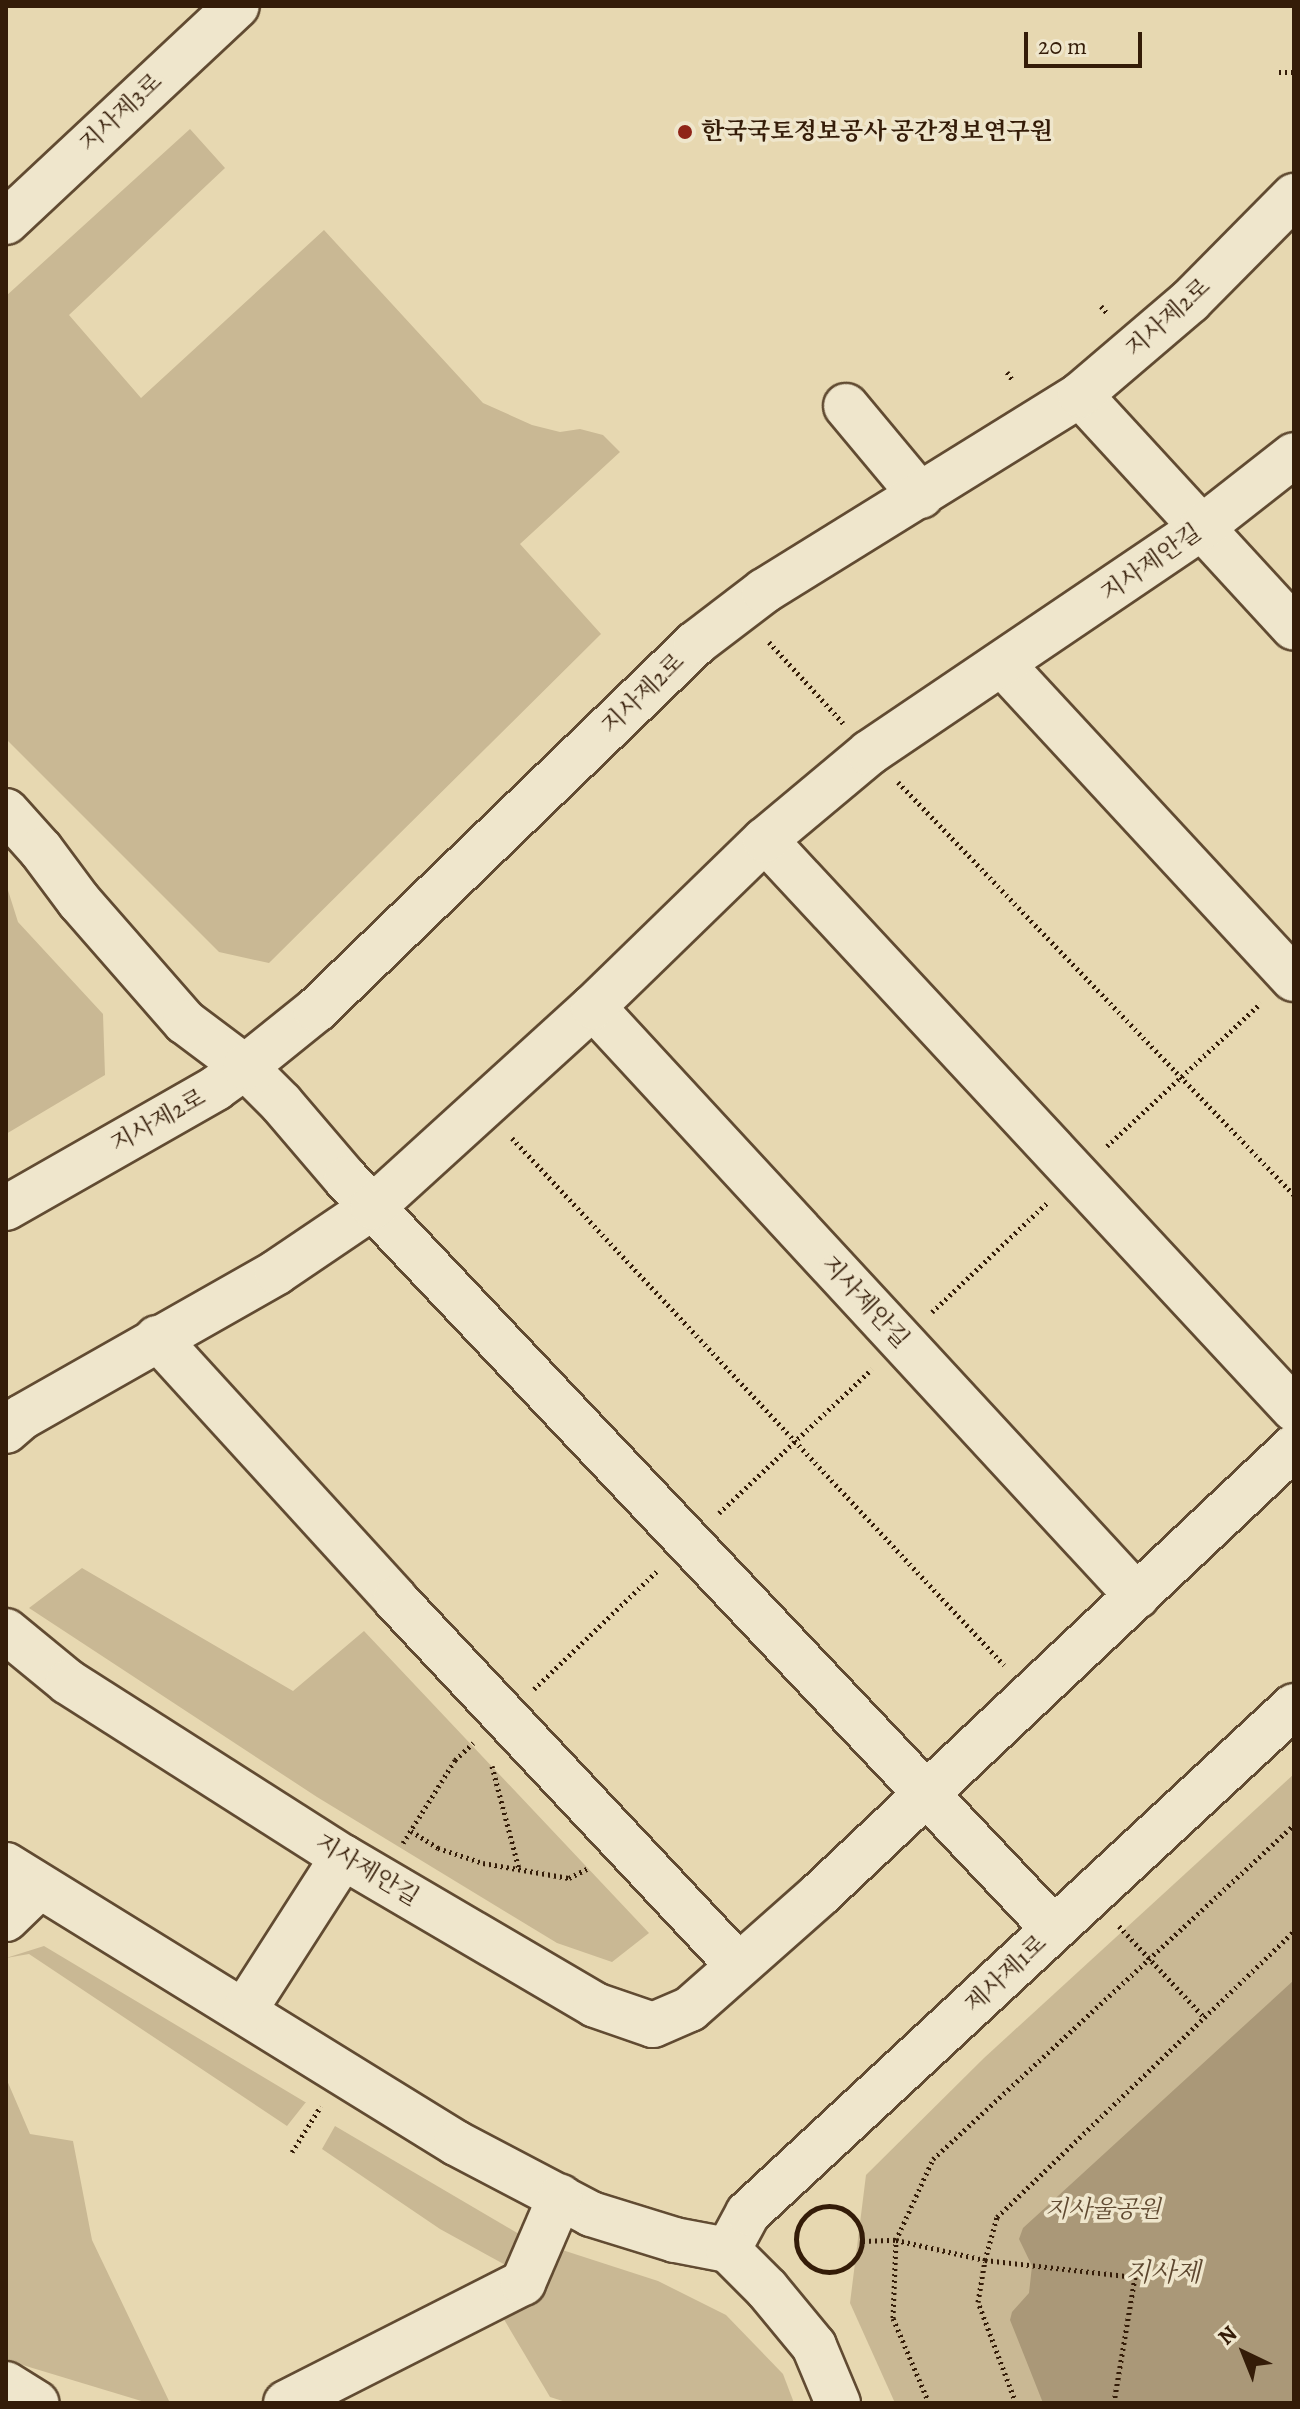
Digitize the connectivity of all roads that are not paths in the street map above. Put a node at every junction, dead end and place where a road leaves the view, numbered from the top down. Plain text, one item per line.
1 (237, 6) edge
2 (1294, 196) edge
3 (6, 222) edge
4 (1080, 395) junction
5 (846, 406) dead end
6 (1294, 455) edge
7 (921, 496) junction
8 (1201, 528) junction
9 (1294, 628) edge
10 (1003, 665) junction
11 (6, 811) edge
12 (765, 840) junction
13 (1283, 985) edge
14 (593, 1007) junction
15 (245, 1067) junction
16 (373, 1207) junction
17 (6, 1208) edge
18 (157, 1338) junction
19 (1294, 1409) edge
20 (6, 1431) edge
21 (1294, 1447) edge
22 (1137, 1596) junction
23 (6, 1631) edge
24 (1294, 1706) edge
25 (925, 1797) junction
26 (343, 1857) junction
27 (22, 1877) edge
28 (6, 1919) edge
29 (1054, 1929) junction
30 (738, 1965) junction
31 (244, 2011) junction
32 (560, 2197) junction
33 (728, 2250) junction
34 (6, 2384) edge
35 (36, 2403) edge
36 (286, 2403) edge
37 (838, 2403) edge

1 - 3 street, 지사제3로
2 - 4 street, 지사제2로
4 - 7 street, 지사제2로
4 - 8 street
5 - 7 street
6 - 8 street, 지사제안길
7 - 15 street, 지사제2로
8 - 9 street
8 - 10 street, 지사제안길
10 - 12 street, 지사제안길
10 - 13 street
11 - 15 street
12 - 14 street, 지사제안길
12 - 19 street
14 - 16 street, 지사제안길
14 - 22 street, 지사제안길
15 - 16 street
15 - 17 street, 지사제2로
16 - 18 street, 지사제안길
16 - 25 street
18 - 20 street, 지사제안길
18 - 30 street
21 - 22 street, 지사제안길
22 - 25 street, 지사제안길
23 - 26 street, 지사제안길
24 - 29 street, 제사제1로
25 - 29 street
25 - 30 street, 지사제안길
26 - 30 street, 지사제안길
26 - 31 street
27 - 28 street
27 - 31 street
29 - 33 street, 제사제1로
31 - 32 street
32 - 33 street
32 - 36 street
33 - 37 street
34 - 35 street

